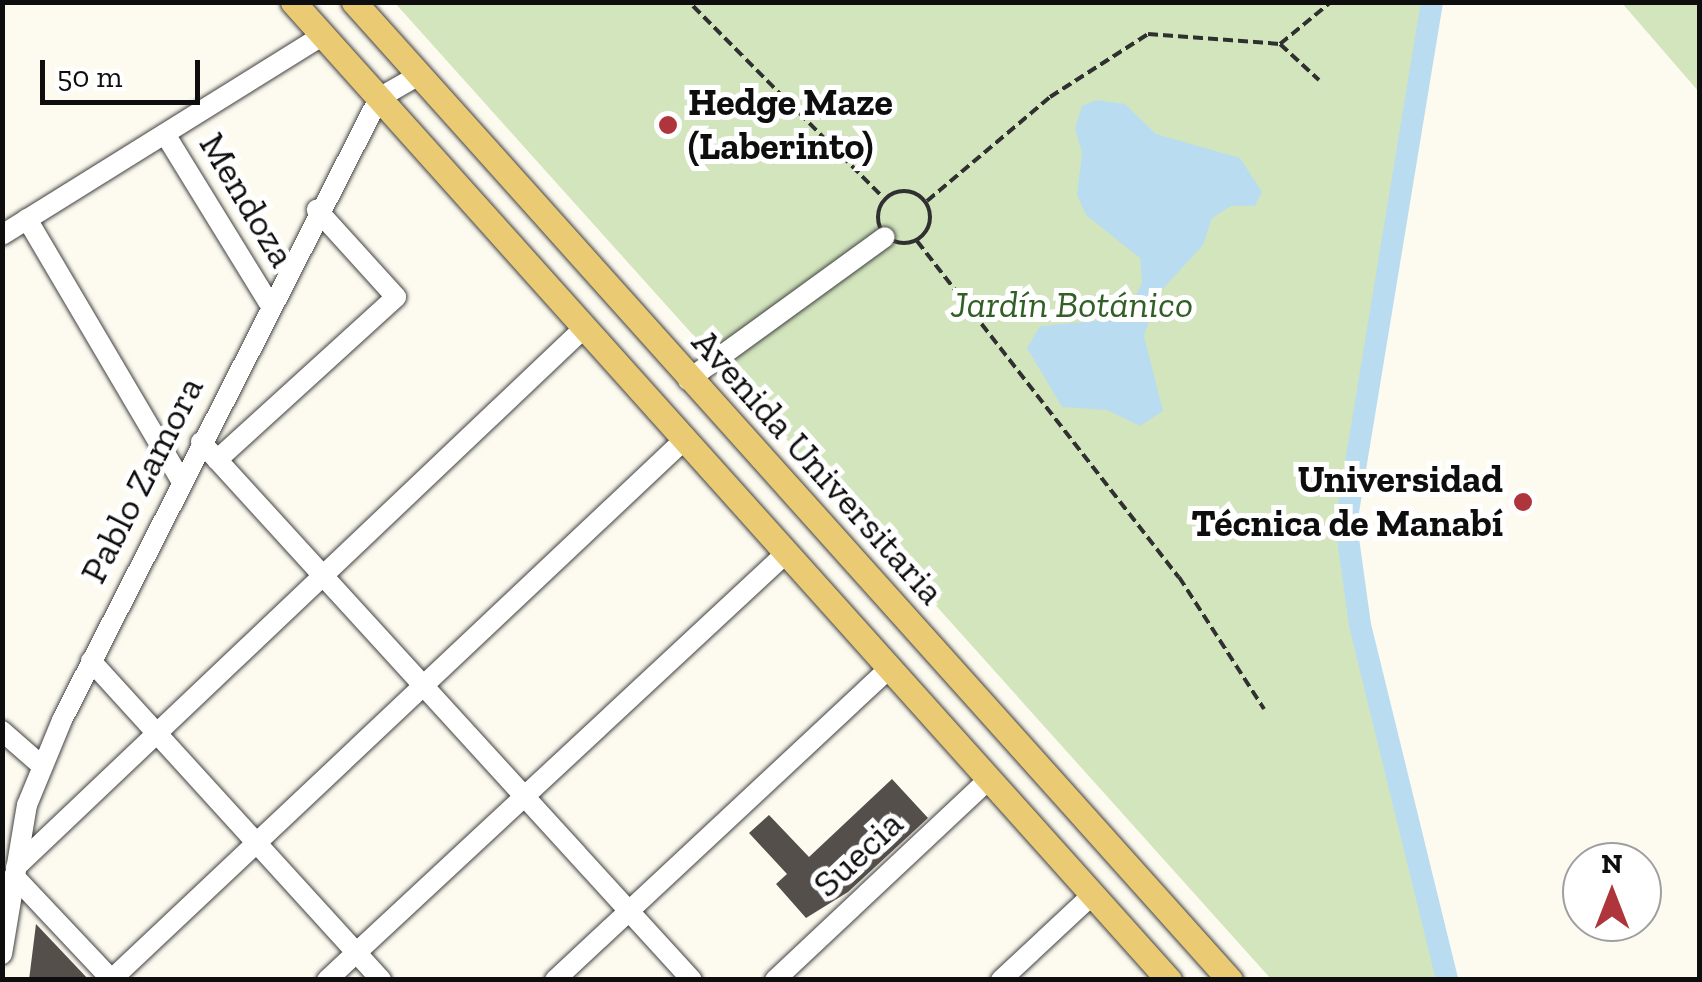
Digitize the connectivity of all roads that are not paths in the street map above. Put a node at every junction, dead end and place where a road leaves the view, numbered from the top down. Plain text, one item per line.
1 (293, 2) edge
2 (354, 2) edge
3 (322, 36) junction
4 (419, 76) junction
5 (379, 98) junction
6 (165, 134) junction
7 (317, 210) junction
8 (28, 219) junction
9 (2, 234) edge
10 (885, 236) road end
11 (269, 303) junction
12 (583, 328) junction
13 (688, 380) junction
14 (201, 442) junction
15 (682, 442) junction
16 (217, 460) junction
17 (182, 480) junction
18 (784, 555) junction
19 (323, 576) junction
20 (90, 661) junction
21 (888, 670) junction
22 (423, 686) junction
23 (2, 731) edge
24 (157, 734) junction
25 (41, 765) junction
26 (988, 780) junction
27 (524, 796) junction
28 (256, 842) junction
29 (11, 880) edge
30 (1092, 894) junction
31 (629, 911) junction
32 (356, 952) junction
33 (2, 954) edge
34 (112, 979) edge
35 (328, 980) edge
36 (381, 980) edge
37 (555, 980) edge
38 (692, 980) edge
39 (774, 980) edge
40 (1002, 980) edge
41 (1169, 980) edge
42 (1230, 980) edge

1 - 3 main road
2 - 4 main road, Avenida Universitaria
3 - 5 main road
3 - 6 street
4 - 5 street
4 - 13 main road, Avenida Universitaria
5 - 7 street, Pablo Zamora
5 - 12 main road
6 - 8 street
6 - 11 street, Mendoza
7 - 11 street, Pablo Zamora
7 - 16 street
8 - 9 street
8 - 17 street
10 - 13 street
11 - 14 street, Pablo Zamora
12 - 15 main road
12 - 19 street
13 - 42 main road, Avenida Universitaria
14 - 16 street
14 - 17 street, Pablo Zamora
15 - 18 main road
15 - 22 street
16 - 19 street
17 - 20 street, Pablo Zamora
18 - 21 main road
18 - 27 street
19 - 22 street
19 - 24 street
20 - 24 street
20 - 25 street, Pablo Zamora
21 - 26 main road
21 - 31 street
22 - 27 street
22 - 28 street
23 - 25 street
24 - 28 street
24 - 29 street
25 - 29 street, Pablo Zamora
26 - 30 main road
26 - 39 street, Suecia
27 - 31 street
27 - 32 street
28 - 32 street
28 - 34 street
29 - 33 street, Pablo Zamora
29 - 34 street
30 - 40 street
30 - 41 main road
31 - 37 street
31 - 38 street
32 - 35 street
32 - 36 street

